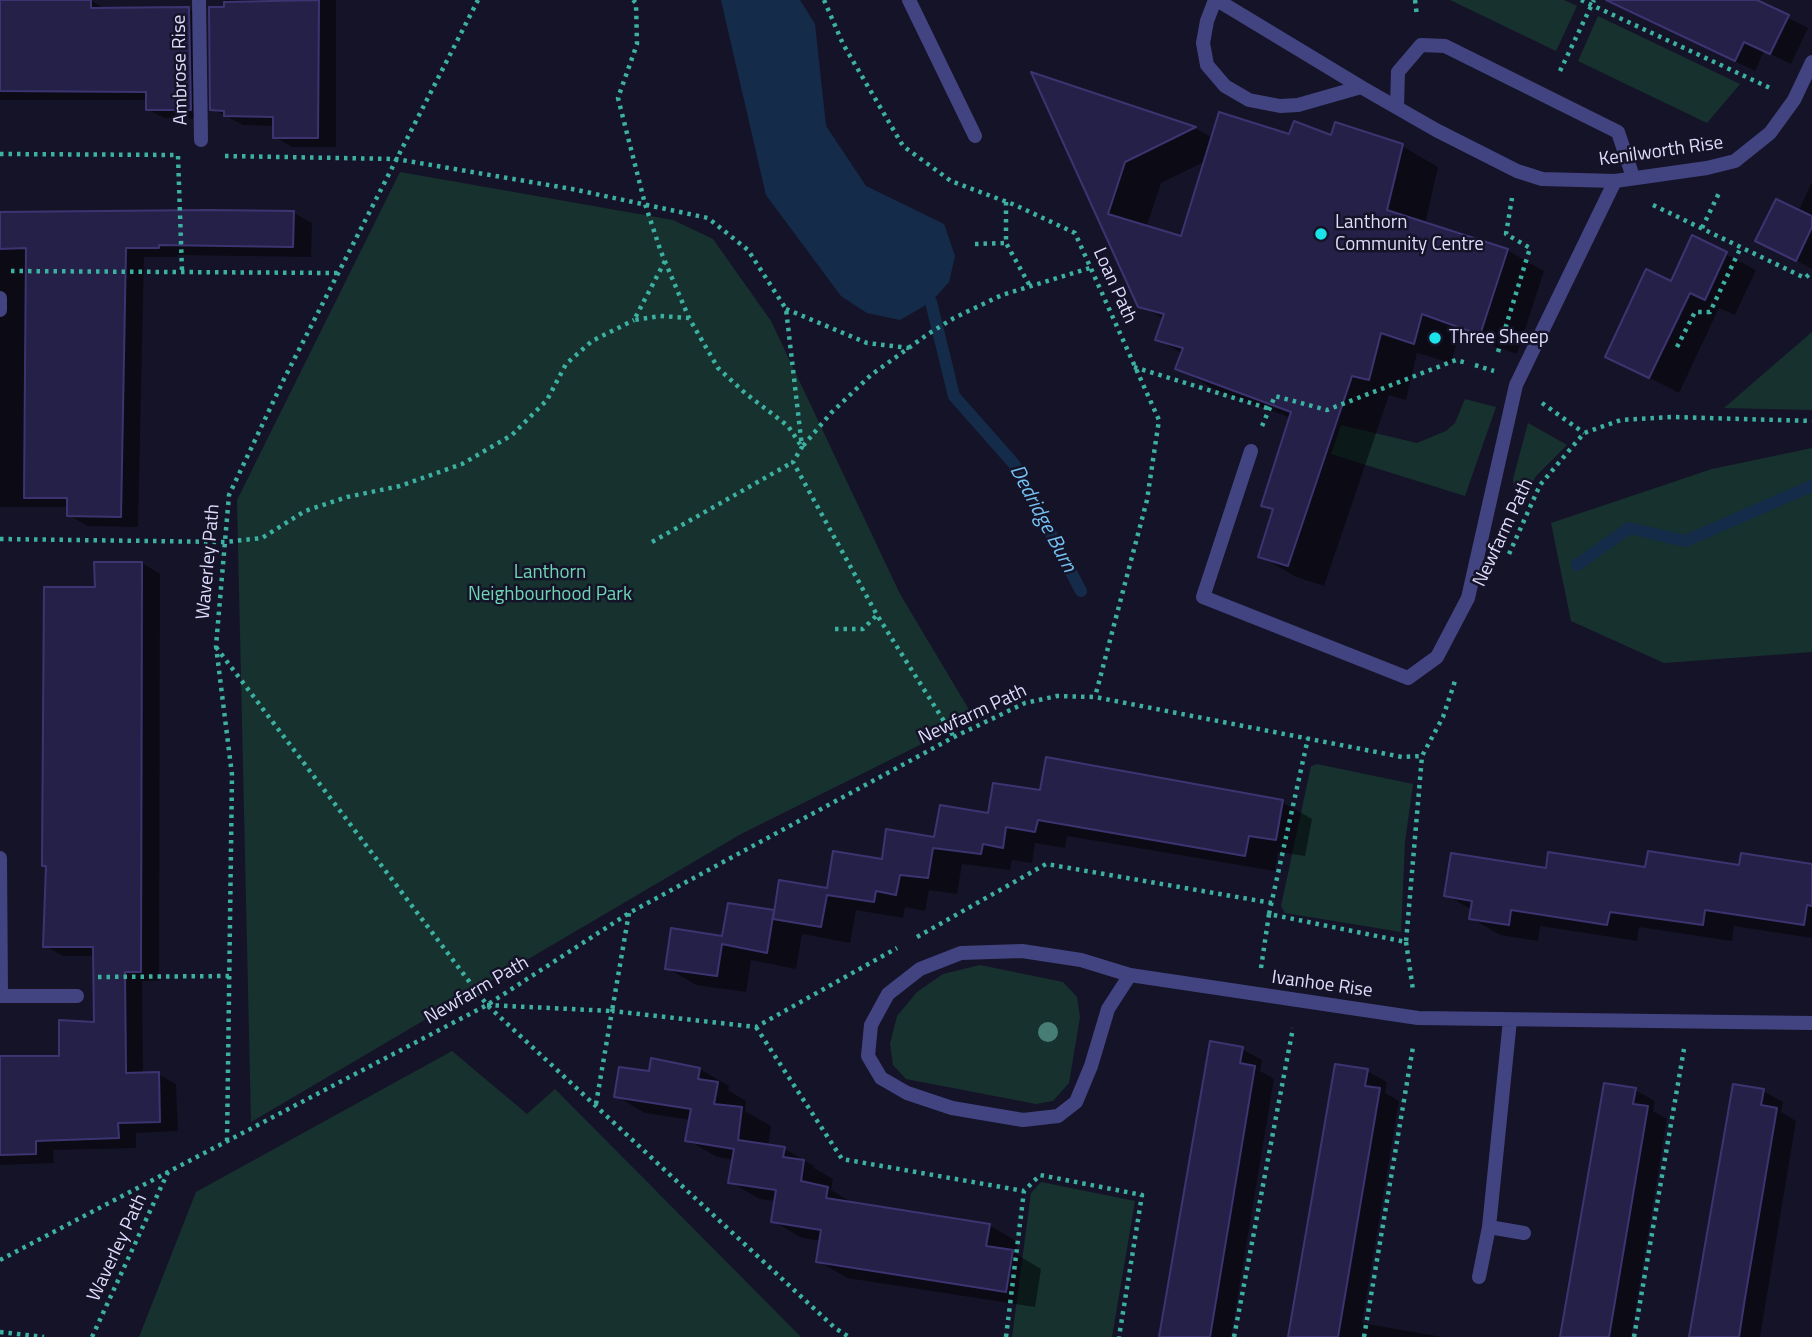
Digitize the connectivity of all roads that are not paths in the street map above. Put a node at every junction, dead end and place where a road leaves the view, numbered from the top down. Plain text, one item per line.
1 (199, 0) edge
2 (909, 0) edge
3 (1216, 0) edge
4 (1812, 62) edge
5 (1361, 87) junction
6 (1397, 107) junction
7 (975, 136) dead end
8 (201, 140) dead end
9 (1633, 177) junction
10 (1615, 181) junction
11 (0, 298) edge
12 (0, 310) edge
13 (1251, 451) road end
14 (0, 858) edge
15 (1130, 975) junction
16 (0, 996) edge
17 (77, 996) road end
18 (1510, 1020) junction
19 (1812, 1023) edge
20 (1489, 1227) junction
21 (1524, 1233) dead end
22 (1479, 1278) dead end

1 - 8 street, Ambrose Rise
2 - 7 street
3 - 5 street, Kenilworth Rise
3 - 5 street, Kenilworth Rise
4 - 9 street, Kenilworth Rise
5 - 6 street, Kenilworth Rise
6 - 9 street
6 - 10 street, Kenilworth Rise
9 - 10 street, Kenilworth Rise
10 - 13 street
11 - 12 street
14 - 16 street
15 - 15 street, Ivanhoe Rise
15 - 18 street, Ivanhoe Rise
16 - 17 street
18 - 19 street, Ivanhoe Rise
18 - 20 street
20 - 21 street
20 - 22 street

